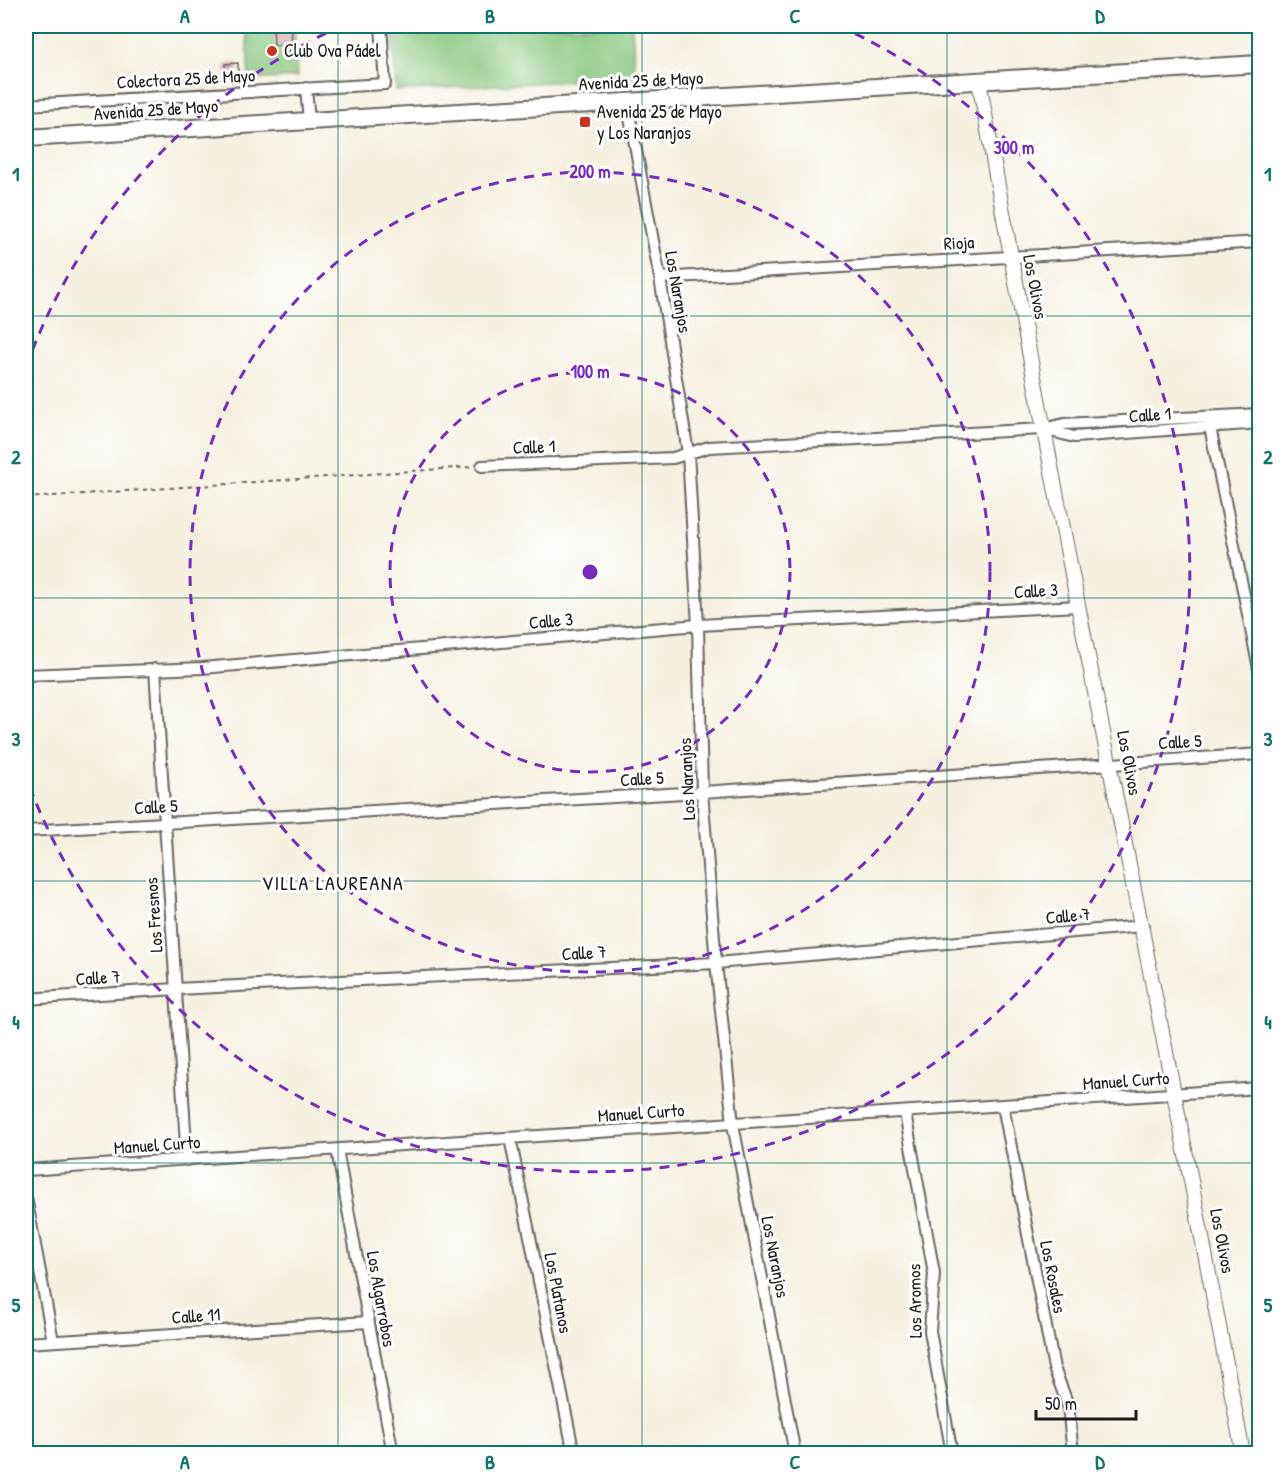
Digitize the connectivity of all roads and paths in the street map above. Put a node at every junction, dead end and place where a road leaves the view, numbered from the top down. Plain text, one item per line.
1 (381, 26) edge
2 (1260, 64) edge
3 (979, 81) junction
4 (306, 88) junction
5 (627, 102) junction
6 (26, 105) edge
7 (309, 121) junction
8 (26, 138) edge
9 (1260, 242) edge
10 (1011, 257) junction
11 (660, 278) junction
12 (1260, 414) edge
13 (1209, 421) junction
14 (1260, 423) edge
15 (1043, 429) junction
16 (688, 453) junction
17 (482, 466) joint
18 (26, 498) edge
19 (1079, 606) junction
20 (698, 625) junction
21 (155, 669) junction
22 (1260, 674) edge
23 (26, 675) edge
24 (1260, 754) edge
25 (1111, 763) junction
26 (702, 792) junction
27 (165, 822) junction
28 (26, 831) edge
29 (1143, 926) junction
30 (716, 963) junction
31 (176, 989) junction
32 (26, 999) edge
33 (1260, 1088) edge
34 (1177, 1095) junction
35 (1003, 1106) junction
36 (905, 1113) junction
37 (734, 1124) junction
38 (510, 1138) junction
39 (338, 1150) junction
40 (187, 1160) junction
41 (26, 1170) edge
42 (26, 1197) edge
43 (368, 1322) junction
44 (53, 1341) junction
45 (26, 1343) edge
46 (393, 1454) edge
47 (574, 1454) edge
48 (795, 1454) edge
49 (952, 1454) edge
50 (1073, 1454) edge
51 (1243, 1454) edge

1 - 4 street, Colectora 25 de Mayo
2 - 3 main road, Avenida 25 de Mayo
3 - 5 main road, Avenida 25 de Mayo
3 - 10 street, Los Olivos
4 - 6 street, Colectora 25 de Mayo
4 - 7 street
5 - 7 main road, Avenida 25 de Mayo
5 - 11 street, Los Naranjos
7 - 8 main road, Avenida 25 de Mayo
9 - 10 street, Rioja
10 - 11 street, Rioja
10 - 15 street, Los Olivos
11 - 16 street, Los Naranjos
12 - 13 street, Calle 1
13 - 14 street, Calle 1
13 - 15 street, Calle 1
13 - 22 street
15 - 16 street, Calle 1
15 - 19 street, Los Olivos
16 - 17 street, Calle 1
16 - 20 street, Los Naranjos
17 - 18 path
19 - 20 street, Calle 3
19 - 25 street, Los Olivos
20 - 21 street, Calle 3
20 - 26 street, Los Naranjos
21 - 23 street, Calle 3
21 - 27 street, Los Fresnos
24 - 25 street, Calle 5
25 - 26 street, Calle 5
25 - 29 street, Los Olivos
26 - 27 street, Calle 5
26 - 30 street, Los Naranjos
27 - 28 street, Calle 5
27 - 31 street, Los Fresnos
29 - 30 street, Calle 7
29 - 34 street, Los Olivos
30 - 31 street, Calle 7
30 - 37 street, Los Naranjos
31 - 32 street, Calle 7
31 - 40 street, Los Fresnos
33 - 34 street, Manuel Curto
34 - 35 street, Manuel Curto
34 - 51 street, Los Olivos
35 - 36 street, Manuel Curto
35 - 50 street, Los Rosales
36 - 37 street, Manuel Curto
36 - 49 street, Los Aromos
37 - 38 street, Manuel Curto
37 - 48 street, Los Naranjos
38 - 39 street, Manuel Curto
38 - 47 street, Los Platanos
39 - 40 street, Manuel Curto
39 - 43 street, Los Algarrobos
40 - 41 street, Manuel Curto
42 - 44 street
43 - 44 street, Calle 11
43 - 46 street, Los Algarrobos
44 - 45 street, Calle 11

